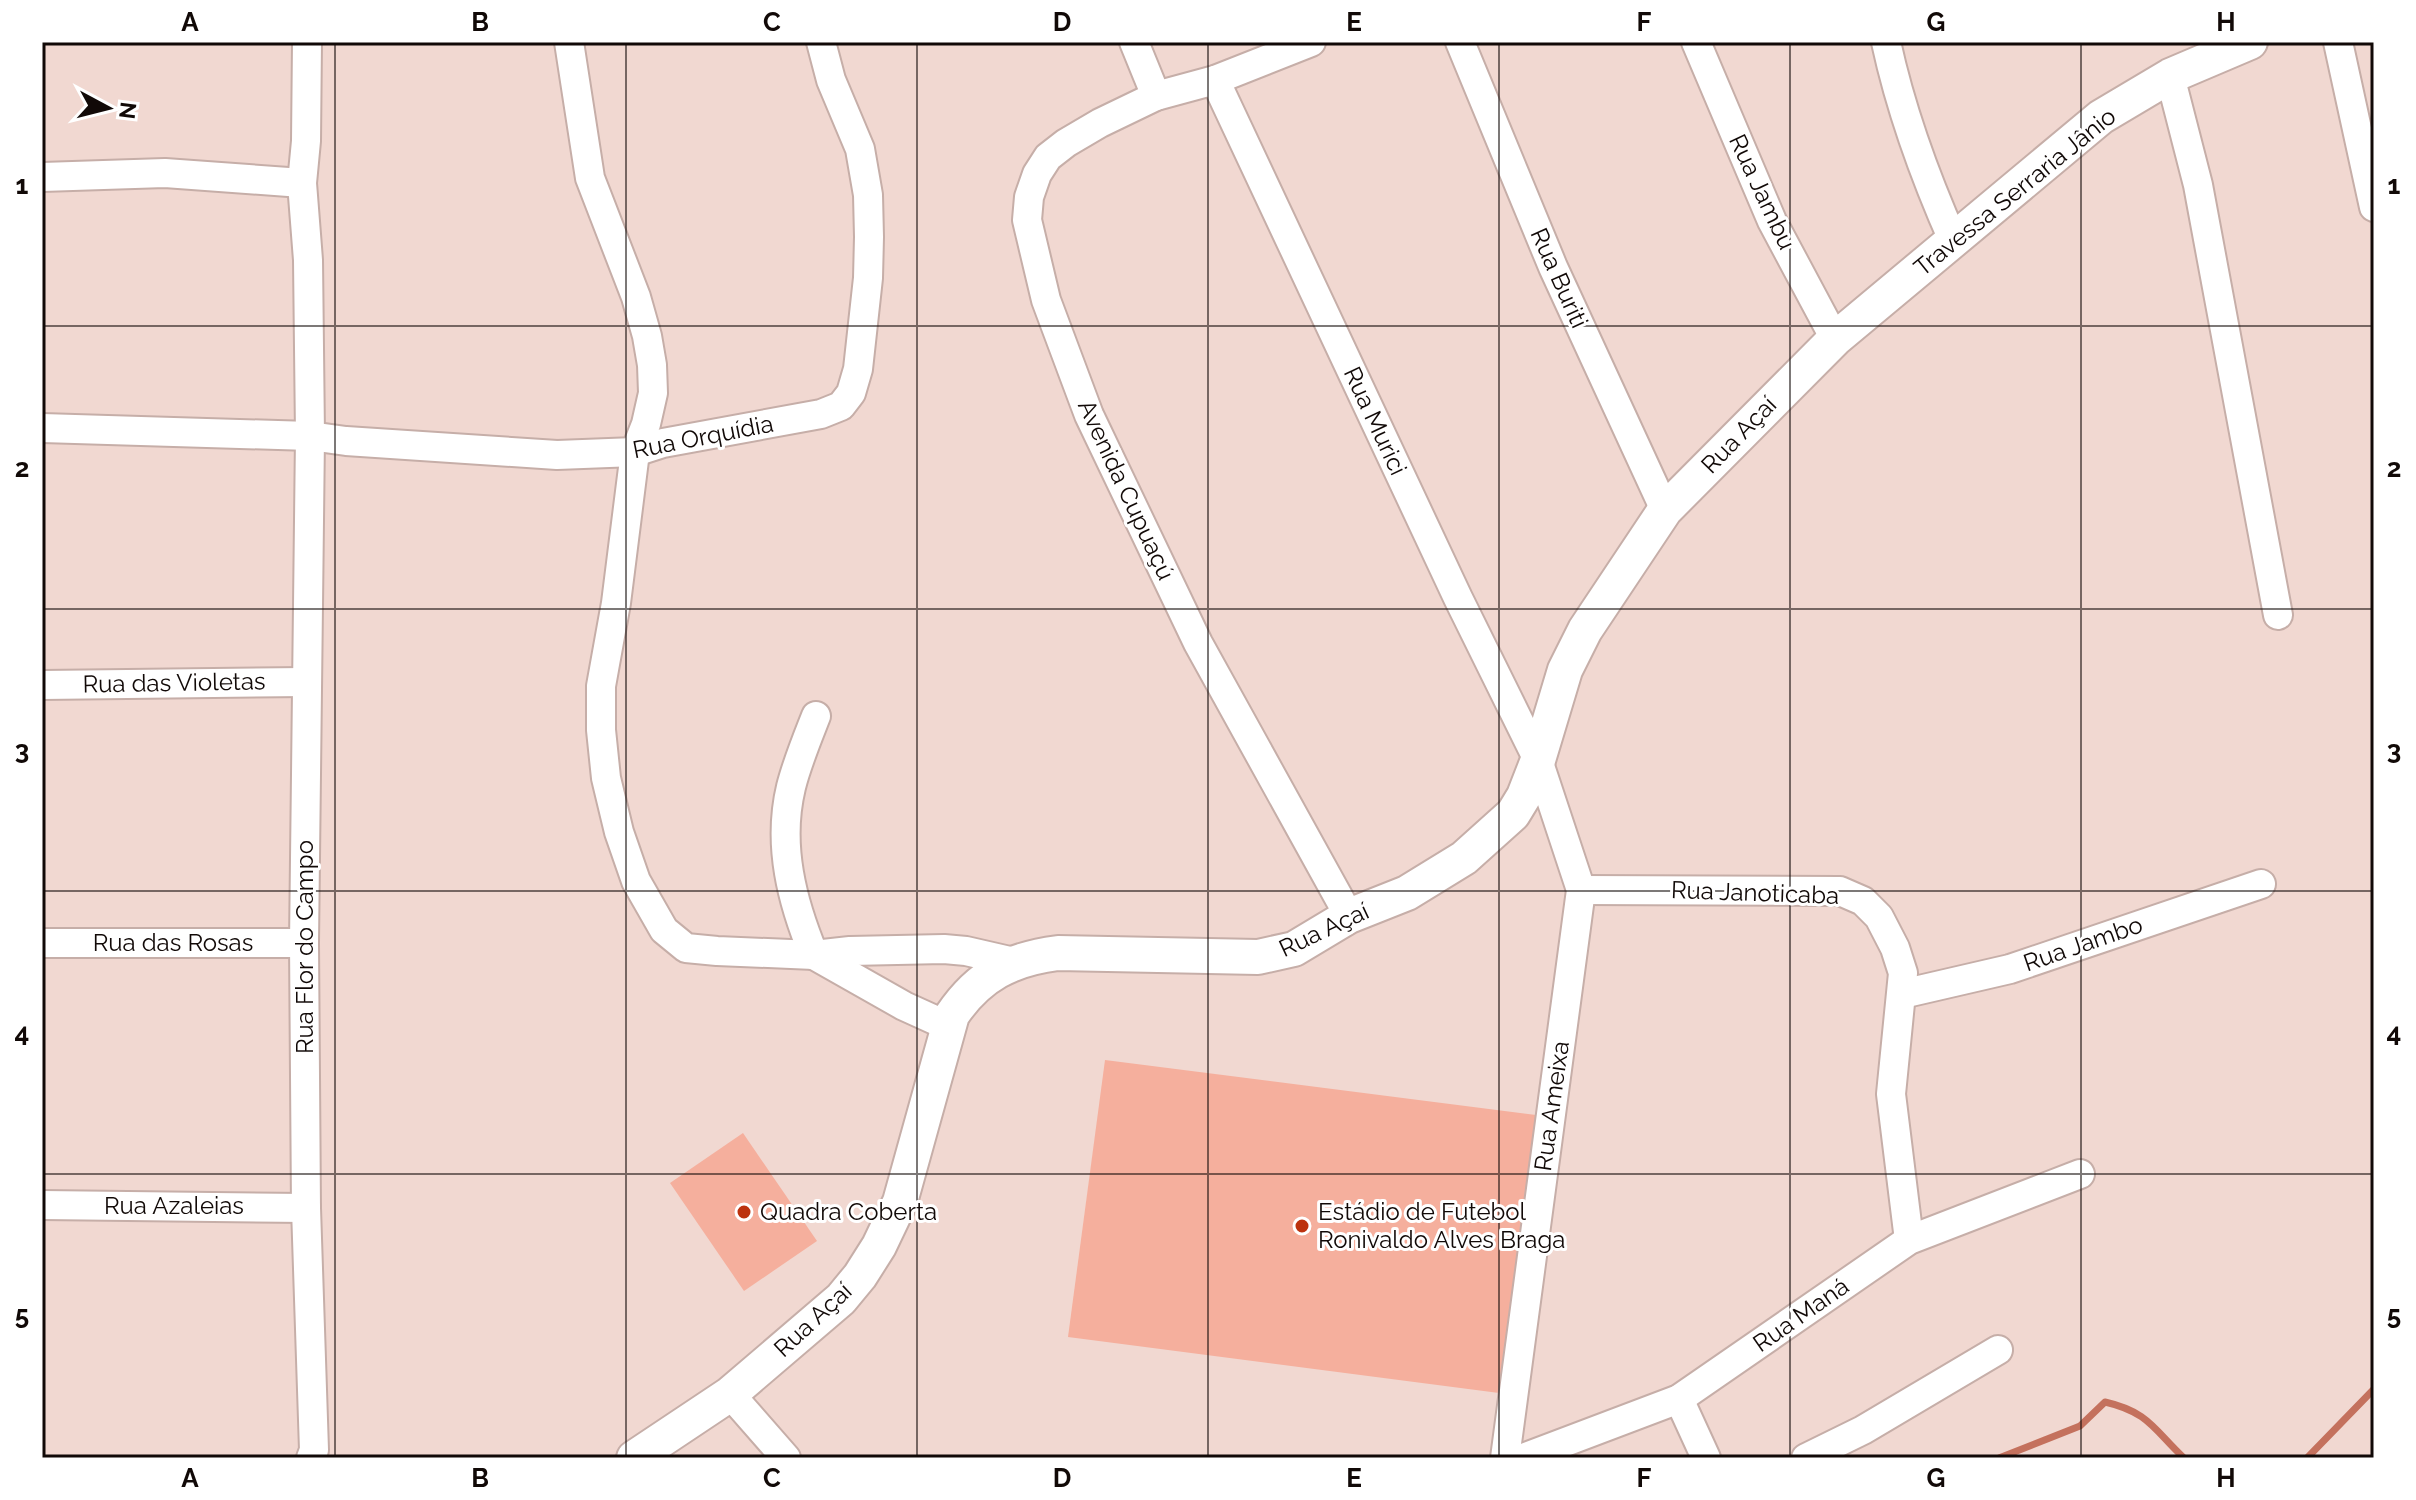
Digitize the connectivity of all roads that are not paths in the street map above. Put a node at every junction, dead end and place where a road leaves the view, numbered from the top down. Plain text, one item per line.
1 (307, 42) edge
2 (569, 42) edge
3 (821, 42) edge
4 (1134, 42) edge
5 (1311, 42) edge
6 (1460, 42) edge
7 (1696, 42) edge
8 (1886, 42) edge
9 (2250, 42) edge
10 (2338, 42) edge
11 (2170, 76) junction
12 (1215, 80) junction
13 (1156, 96) junction
14 (42, 177) edge
15 (302, 183) junction
16 (2374, 207) edge
17 (1954, 242) junction
18 (1835, 339) junction
19 (42, 428) edge
20 (310, 436) junction
21 (635, 452) junction
22 (1665, 510) junction
23 (2278, 615) dead end
24 (306, 682) junction
25 (42, 685) edge
26 (816, 716) dead end
27 (1538, 760) junction
28 (2261, 884) dead end
29 (1581, 890) junction
30 (1349, 916) junction
31 (42, 943) edge
32 (304, 943) junction
33 (814, 955) junction
34 (1014, 962) junction
35 (1902, 994) junction
36 (948, 1026) junction
37 (2080, 1174) dead end
38 (42, 1205) edge
39 (306, 1208) junction
40 (1909, 1240) junction
41 (1998, 1350) dead end
42 (730, 1394) junction
43 (1679, 1399) junction
44 (311, 1458) edge
45 (634, 1458) edge
46 (786, 1458) edge
47 (1505, 1458) edge
48 (1523, 1458) edge
49 (1706, 1458) edge
50 (1806, 1458) edge

1 - 15 street, Rua Flor do Campo
2 - 21 street
3 - 21 street, Rua Orquídia
4 - 13 street
5 - 12 street, Avenida Cupuaçú
6 - 22 street, Rua Buriti
7 - 18 street, Rua Jambu
8 - 17 street
9 - 11 street, Travessa Serraria Jânio
10 - 16 street
11 - 17 street, Travessa Serraria Jânio
11 - 23 street
12 - 13 street, Avenida Cupuaçú
12 - 27 street, Rua Murici
13 - 30 street, Avenida Cupuaçú
14 - 15 street
15 - 20 street, Rua Flor do Campo
17 - 18 street, Travessa Serraria Jânio
18 - 22 street, Rua Açaí
19 - 20 street, Rua Orquídia
20 - 21 street, Rua Orquídia
20 - 24 street, Rua Flor do Campo
21 - 33 street
22 - 27 street, Rua Açaí
24 - 25 street, Rua das Violetas
24 - 32 street, Rua Flor do Campo
26 - 33 street
27 - 29 street, Rua Ameixa
27 - 30 street, Rua Açaí
28 - 35 street, Rua Jambo
29 - 35 street, Rua Janoticaba
29 - 47 street, Rua Ameixa
30 - 34 street, Rua Açaí
31 - 32 street, Rua das Rosas
32 - 39 street, Rua Flor do Campo
33 - 34 street
33 - 36 street
34 - 36 street, Rua Açaí
35 - 40 street, Rua Janoticaba
36 - 42 street, Rua Açaí
37 - 40 street, Rua Maná
38 - 39 street, Rua Azaleias
39 - 44 street, Rua Flor do Campo
40 - 43 street, Rua Maná
41 - 50 street
42 - 45 street
42 - 46 street
43 - 48 street, Rua Maná
43 - 49 street

